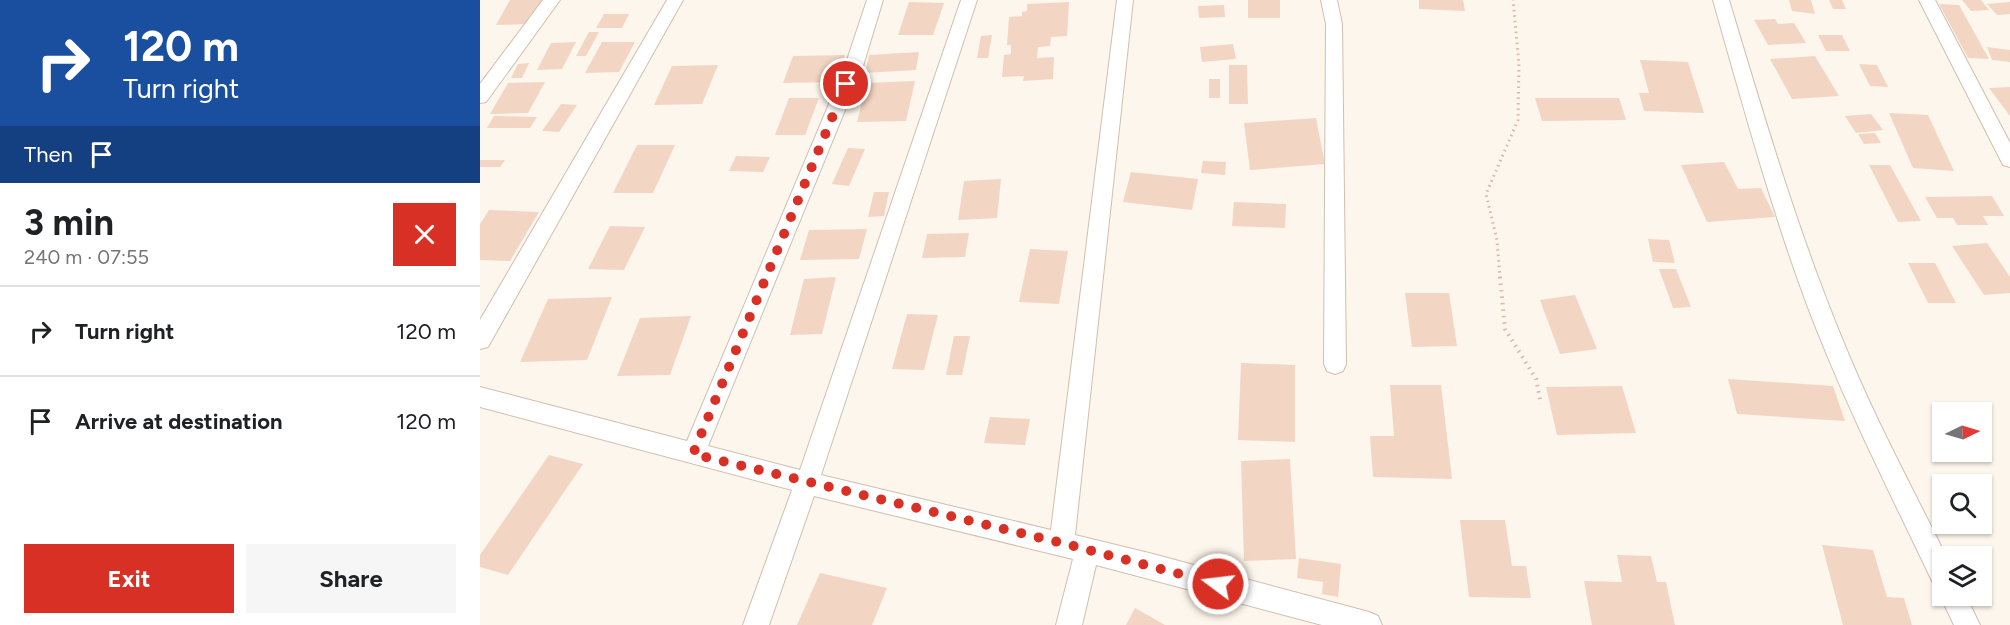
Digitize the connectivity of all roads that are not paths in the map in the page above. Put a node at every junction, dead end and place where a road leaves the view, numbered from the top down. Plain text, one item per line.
1 (552, 0) edge
2 (675, 0) edge
3 (875, 0) edge
4 (969, 0) edge
5 (1125, 0) edge
6 (1329, 0) edge
7 (1721, 0) edge
8 (1927, 0) edge
9 (480, 97) edge
10 (2010, 160) edge
11 (480, 340) edge
12 (1335, 364) dead end
13 (480, 397) edge
14 (693, 454) junction
15 (807, 483) junction
16 (1062, 543) junction
17 (1087, 550) junction
18 (1932, 553) edge
19 (1958, 606) edge
20 (756, 625) edge
21 (1069, 625) edge
22 (1369, 625) edge
23 (1967, 625) edge

1 - 9 street
2 - 11 street
3 - 14 street
4 - 15 street
5 - 16 street
6 - 12 street
7 - 18 street
8 - 10 street
13 - 14 street
14 - 15 street
15 - 16 street
15 - 20 street
16 - 17 street
17 - 21 street
17 - 22 street
19 - 23 street

